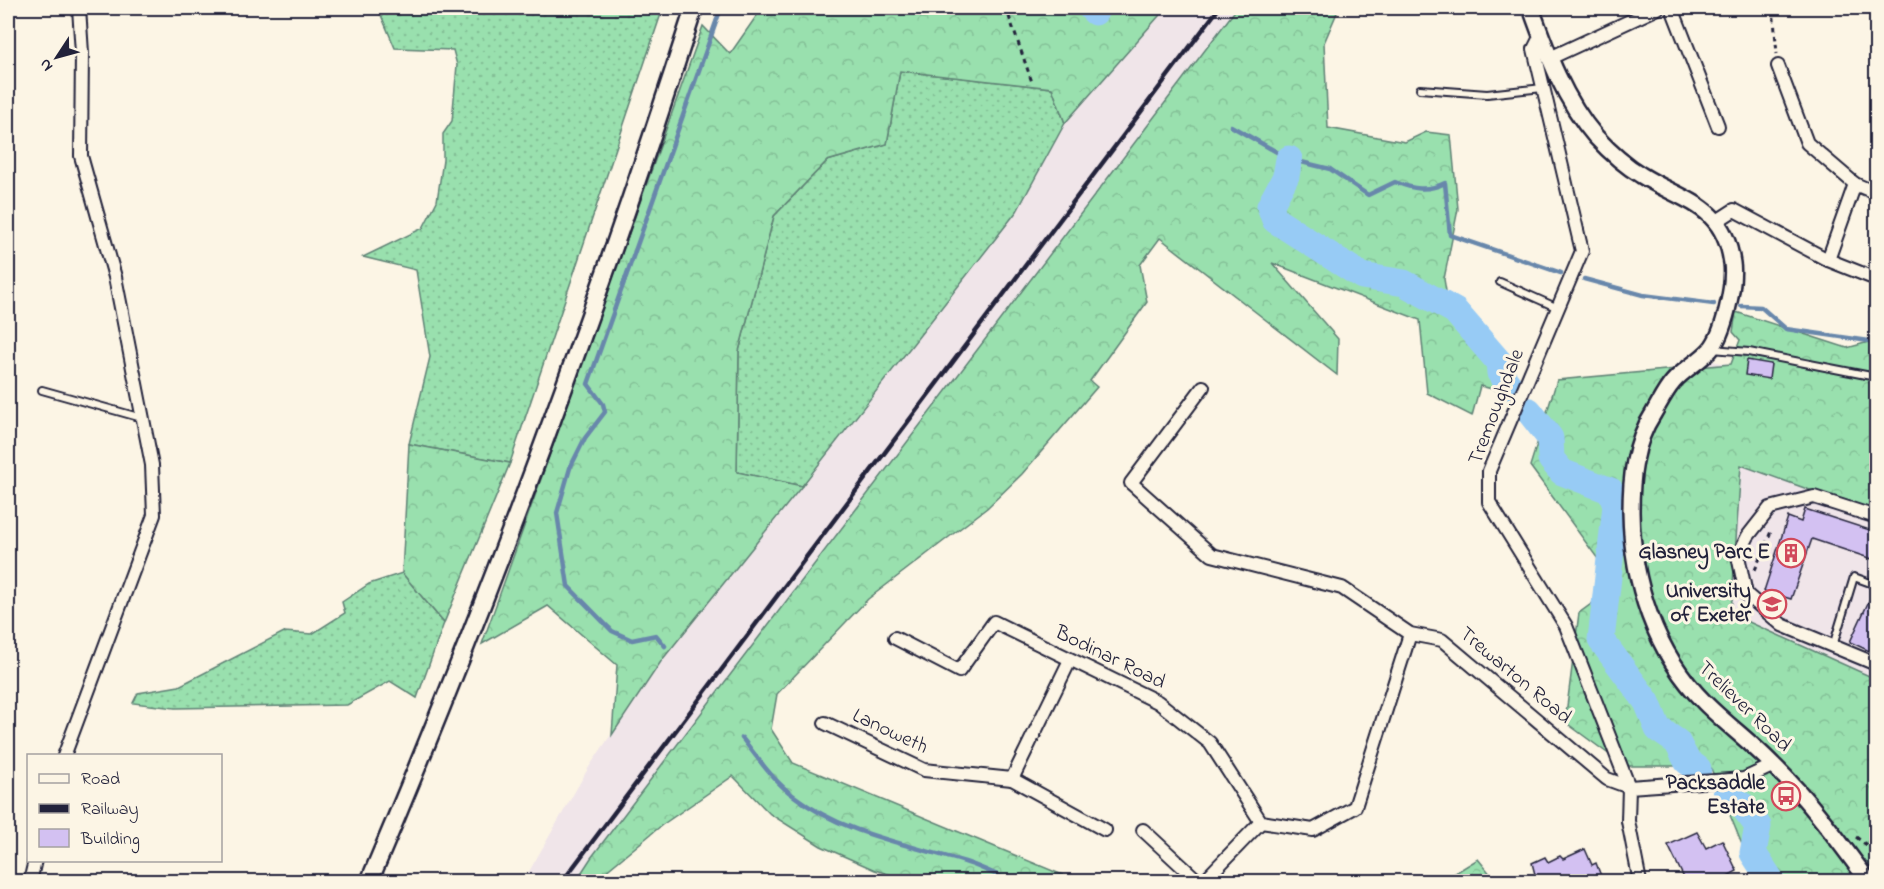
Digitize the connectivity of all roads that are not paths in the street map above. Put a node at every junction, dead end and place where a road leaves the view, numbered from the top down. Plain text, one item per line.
1 (79, 8) edge
2 (694, 8) edge
3 (1531, 8) edge
4 (1658, 8) edge
5 (1672, 8) edge
6 (1541, 35) junction
7 (1550, 58) junction
8 (1778, 66) road end
9 (1543, 88) junction
10 (1420, 89) dead end
11 (1718, 126) dead end
12 (1855, 184) junction
13 (1876, 193) edge
14 (1717, 221) junction
15 (1828, 261) junction
16 (1876, 279) edge
17 (1500, 282) dead end
18 (1558, 308) junction
19 (1711, 349) junction
20 (1876, 377) edge
21 (1203, 387) dead end
22 (42, 390) dead end
23 (143, 418) junction
24 (1876, 517) edge
25 (1876, 585) edge
26 (1410, 634) junction
27 (895, 638) dead end
28 (1833, 648) junction
29 (1070, 660) junction
30 (1876, 664) edge
31 (825, 723) dead end
32 (65, 754) edge
33 (1774, 765) junction
34 (1012, 779) junction
35 (1629, 787) junction
36 (1262, 822) junction
37 (1143, 830) dead end
38 (1105, 831) dead end
39 (35, 862) edge
40 (30, 882) edge
41 (369, 882) edge
42 (1201, 882) edge
43 (1640, 882) edge
44 (1869, 882) edge

1 - 23 street
2 - 41 main road
3 - 6 street, Treliever Road
4 - 7 street
5 - 11 street
6 - 7 street, Treliever Road
6 - 9 street, Tremoughdale
7 - 14 street, Treliever Road
8 - 12 street
9 - 10 lane
9 - 18 street, Tremoughdale
12 - 13 street
12 - 15 street
14 - 15 street
14 - 19 street, Treliever Road
15 - 16 street
17 - 18 lane
18 - 35 street, Tremoughdale
19 - 20 lane
19 - 33 street, Treliever Road
21 - 26 street, Trewarton Road
22 - 23 lane
23 - 32 street
24 - 28 street
25 - 28 lane
26 - 35 street, Trewarton Road
26 - 36 street
27 - 29 street, Bodinar Road
28 - 30 street
29 - 34 street
29 - 36 street, Bodinar Road
31 - 34 street, Lanoweth
33 - 35 street
33 - 44 street, Treliever Road
34 - 38 street, Lanoweth
35 - 43 street, Tremoughdale
36 - 42 street
37 - 42 street
39 - 40 street

